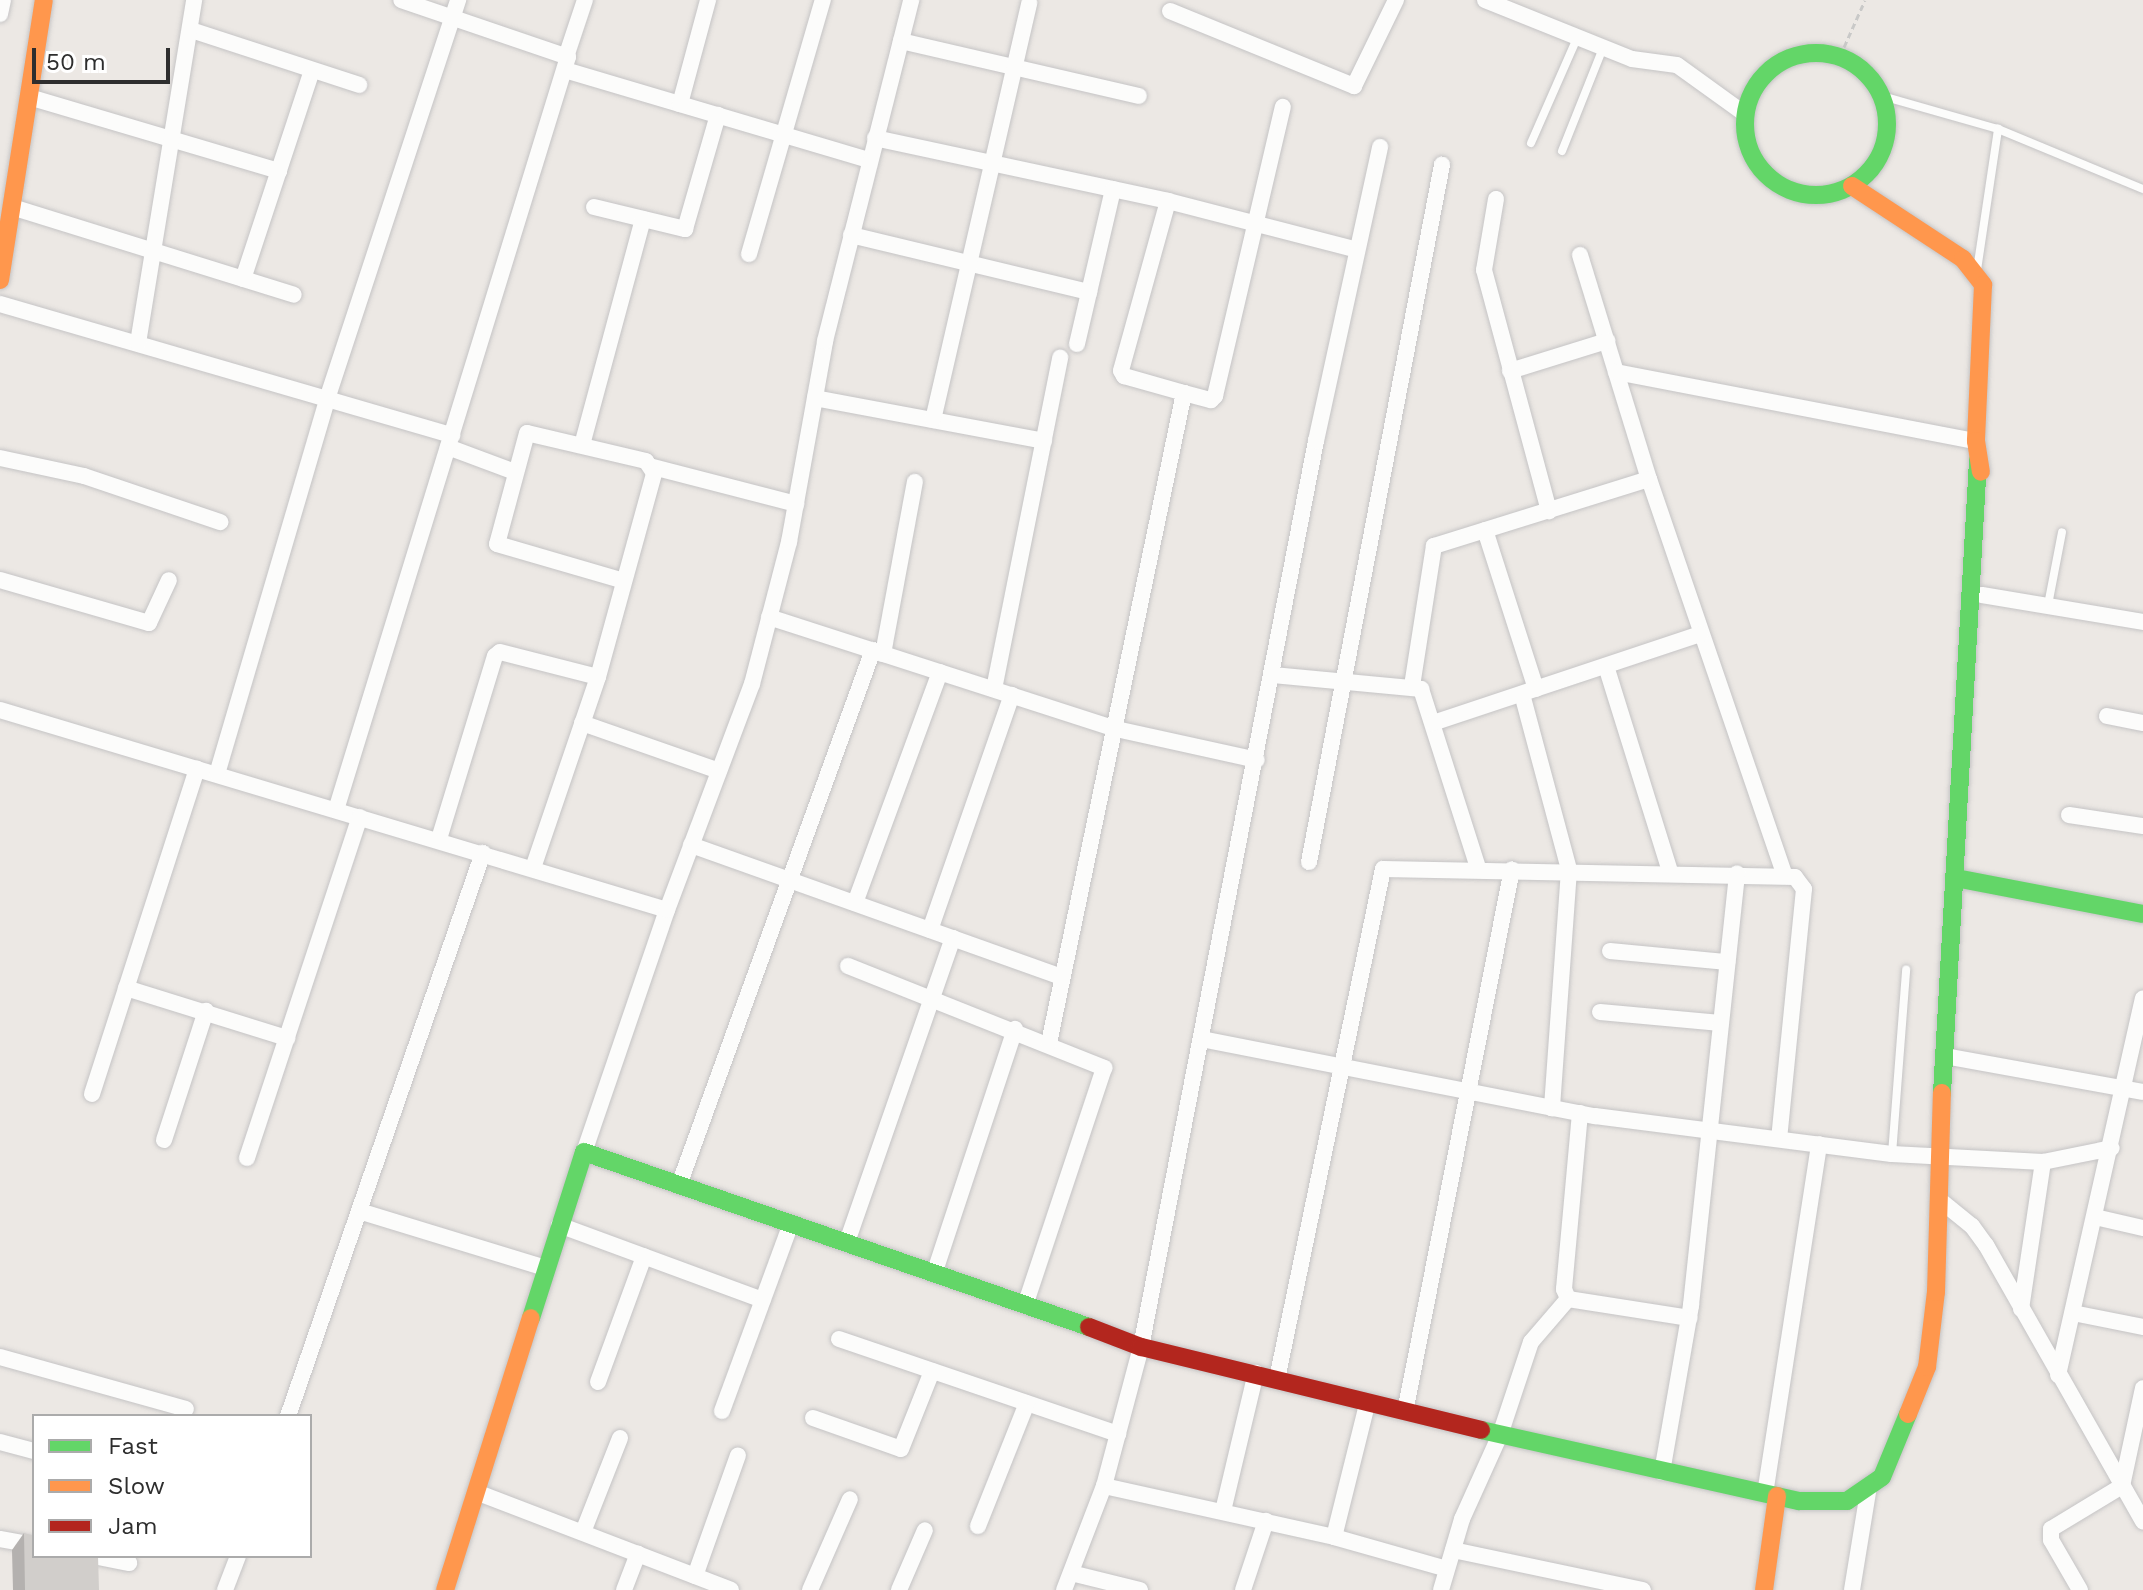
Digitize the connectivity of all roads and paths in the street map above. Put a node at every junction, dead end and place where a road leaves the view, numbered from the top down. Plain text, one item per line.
1 (3, 0) edge
2 (44, 0) edge
3 (194, 0) edge
4 (401, 0) edge
5 (458, 0) edge
6 (585, 0) edge
7 (708, 0) edge
8 (823, 0) edge
9 (911, 0) edge
10 (1396, 0) edge
11 (1865, 0) edge
12 (1494, 2) edge
13 (1029, 3) dead end
14 (1170, 11) dead end
15 (0, 14) edge
16 (453, 17) junction
17 (191, 30) junction
18 (1577, 37) junction
19 (901, 41) junction
20 (1604, 47) junction
21 (1840, 56) junction
22 (566, 62) junction
23 (1014, 67) junction
24 (312, 70) junction
25 (359, 85) dead end
26 (1139, 96) dead end
27 (1882, 96) junction
28 (29, 97) junction
29 (680, 104) junction
30 (1283, 107) dead end
31 (1745, 114) junction
32 (718, 115) junction
33 (1998, 129) junction
34 (785, 135) junction
35 (875, 138) junction
36 (174, 139) junction
37 (1531, 143) dead end
38 (1380, 147) dead end
39 (1562, 151) dead end
40 (869, 160) junction
41 (992, 162) junction
42 (1442, 165) dead end
43 (279, 171) junction
44 (1852, 186) junction
45 (1113, 189) junction
46 (2143, 189) edge
47 (1496, 199) dead end
48 (1168, 201) junction
49 (12, 207) junction
50 (594, 207) dead end
51 (643, 219) junction
52 (1255, 224) junction
53 (851, 235) junction
54 (1357, 250) junction
55 (154, 252) junction
56 (749, 254) dead end
57 (1580, 255) dead end
58 (969, 264) junction
59 (1976, 271) junction
60 (243, 279) junction
61 (0, 280) edge
62 (1089, 292) junction
63 (294, 295) dead end
64 (0, 304) edge
65 (1607, 341) junction
66 (138, 343) junction
67 (1077, 344) dead end
68 (1060, 358) dead end
69 (1510, 371) junction
70 (1616, 372) junction
71 (1184, 393) junction
72 (328, 396) junction
73 (815, 398) junction
74 (933, 420) junction
75 (450, 441) junction
76 (1044, 441) junction
77 (1976, 441) junction
78 (582, 445) junction
79 (0, 458) edge
80 (1978, 460) junction
81 (653, 467) junction
82 (515, 472) junction
83 (1649, 479) junction
84 (915, 482) dead end
85 (796, 504) junction
86 (1549, 511) junction
87 (220, 522) dead end
88 (1485, 530) junction
89 (2062, 532) dead end
90 (0, 580) edge
91 (169, 580) dead end
92 (624, 581) junction
93 (1982, 595) junction
94 (2048, 605) junction
95 (769, 617) junction
96 (2143, 622) edge
97 (1701, 634) junction
98 (878, 652) junction
99 (1606, 666) junction
100 (940, 672) junction
101 (1273, 675) junction
102 (598, 677) junction
103 (1346, 681) junction
104 (1412, 686) junction
105 (994, 689) junction
106 (1529, 692) junction
107 (1012, 695) junction
108 (0, 710) edge
109 (2107, 716) dead end
110 (582, 723) junction
111 (1433, 723) junction
112 (2143, 723) edge
113 (1116, 729) junction
114 (1257, 760) junction
115 (197, 769) junction
116 (719, 771) junction
117 (217, 774) junction
118 (336, 810) junction
119 (2069, 815) dead end
120 (360, 817) junction
121 (2143, 826) edge
122 (439, 839) junction
123 (691, 845) junction
124 (483, 853) junction
125 (1309, 862) dead end
126 (533, 868) junction
127 (1478, 868) junction
128 (1512, 869) junction
129 (1569, 870) junction
130 (1670, 872) junction
131 (1737, 873) junction
132 (1784, 874) junction
133 (787, 879) junction
134 (1962, 879) junction
135 (855, 903) junction
136 (667, 910) junction
137 (2143, 914) edge
138 (930, 930) junction
139 (953, 938) junction
140 (1610, 951) dead end
141 (1727, 962) junction
142 (848, 966) dead end
143 (1906, 970) dead end
144 (1062, 977) junction
145 (126, 988) junction
146 (933, 997) junction
147 (2143, 998) edge
148 (206, 1011) junction
149 (1600, 1012) dead end
150 (1720, 1023) junction
151 (1015, 1029) junction
152 (287, 1038) junction
153 (1201, 1039) junction
154 (1049, 1043) junction
155 (1950, 1056) junction
156 (1340, 1066) junction
157 (2126, 1088) junction
158 (1468, 1091) junction
159 (2143, 1092) edge
160 (92, 1094) dead end
161 (1552, 1108) junction
162 (1580, 1113) junction
163 (1709, 1131) junction
164 (1779, 1139) junction
165 (164, 1140) dead end
166 (1819, 1144) junction
167 (2112, 1148) junction
168 (584, 1152) junction
169 (1892, 1154) junction
170 (1944, 1157) junction
171 (247, 1158) dead end
172 (2043, 1162) junction
173 (679, 1185) junction
174 (1941, 1201) junction
175 (359, 1211) junction
176 (2095, 1217) junction
177 (791, 1223) junction
178 (559, 1225) junction
179 (2143, 1228) edge
180 (847, 1242) junction
181 (644, 1256) junction
182 (545, 1268) junction
183 (935, 1271) junction
184 (1568, 1299) junction
185 (763, 1300) junction
186 (1026, 1302) junction
187 (2021, 1309) junction
188 (2073, 1313) junction
189 (1690, 1318) junction
190 (2143, 1327) edge
191 (839, 1339) dead end
192 (1141, 1347) junction
193 (0, 1357) edge
194 (932, 1371) junction
195 (1256, 1373) junction
196 (2058, 1375) junction
197 (1277, 1379) junction
198 (598, 1382) dead end
199 (2143, 1388) edge
200 (1027, 1403) junction
201 (1367, 1405) junction
202 (186, 1409) dead end
203 (722, 1411) dead end
204 (1405, 1412) junction
205 (289, 1414) edge
206 (813, 1418) dead end
207 (1118, 1434) junction
208 (1500, 1435) junction
209 (620, 1438) dead end
210 (0, 1442) edge
211 (32, 1450) edge
212 (738, 1455) dead end
213 (1662, 1472) junction
214 (1104, 1486) junction
215 (1869, 1486) junction
216 (2122, 1486) junction
217 (476, 1492) junction
218 (1771, 1495) junction
219 (850, 1499) dead end
220 (1223, 1511) junction
221 (1266, 1521) junction
222 (2143, 1521) edge
223 (978, 1526) dead end
224 (925, 1530) dead end
225 (583, 1532) junction
226 (1334, 1537) junction
227 (0, 1539) edge
228 (32, 1545) edge
229 (1453, 1550) junction
230 (638, 1554) junction
231 (103, 1558) edge
232 (237, 1558) edge
233 (129, 1563) dead end
234 (1447, 1569) junction
235 (1071, 1573) junction
236 (695, 1576) junction
237 (225, 1590) edge
238 (445, 1590) edge
239 (624, 1590) edge
240 (731, 1590) edge
241 (810, 1590) edge
242 (899, 1590) edge
243 (1064, 1590) edge
244 (1140, 1590) edge
245 (1243, 1590) edge
246 (1441, 1590) edge
247 (1643, 1590) edge
248 (1764, 1590) edge
249 (1852, 1590) edge
250 (2080, 1590) edge

1 - 15 street
2 - 28 main road
3 - 17 street
4 - 16 street
5 - 16 street
6 - 22 street
7 - 29 street
8 - 34 street
9 - 19 street
10 - 14 street
11 - 21 path
12 - 18 street
13 - 23 street
16 - 22 street
16 - 72 street
17 - 24 street
17 - 36 street
18 - 20 street
18 - 37 lane
19 - 23 street
19 - 35 street
20 - 31 street
20 - 39 lane
21 - 27 main road
21 - 31 main road
22 - 29 street
22 - 75 street
23 - 26 street
23 - 41 street
24 - 25 street
24 - 43 street
27 - 33 lane
27 - 44 main road
28 - 36 street
28 - 49 main road
29 - 32 street
30 - 52 street
31 - 44 main road
32 - 34 street
32 - 51 street
33 - 46 lane
33 - 59 lane
34 - 40 street
34 - 56 street
35 - 40 street
35 - 41 street
36 - 43 street
36 - 55 street
38 - 54 street
40 - 53 street
41 - 45 street
41 - 58 street
42 - 103 street
43 - 60 street
44 - 59 main road
45 - 48 street
45 - 62 street
47 - 69 street
48 - 52 street
48 - 71 street
49 - 55 street
49 - 61 main road
50 - 51 street
51 - 78 street
52 - 54 street
52 - 71 street
53 - 58 street
53 - 73 street
54 - 101 street
55 - 60 street
55 - 66 street
57 - 65 street
58 - 62 street
58 - 74 street
59 - 77 main road
60 - 63 street
62 - 67 street
64 - 66 street
65 - 69 street
65 - 70 street
66 - 72 street
68 - 76 street
69 - 86 street
70 - 77 street
70 - 83 street
71 - 113 street
72 - 75 street
72 - 117 street
73 - 74 street
73 - 85 street
74 - 76 street
75 - 82 street
75 - 118 street
76 - 105 street
77 - 80 main road
78 - 81 street
78 - 82 street
79 - 87 street
80 - 93 main road
80 - 134 main road
81 - 85 street
81 - 92 street
82 - 92 street
83 - 86 street
83 - 97 street
84 - 98 street
85 - 95 street
86 - 88 street
88 - 104 street
88 - 106 street
89 - 94 lane
90 - 91 street
92 - 102 street
93 - 94 street
93 - 134 main road
94 - 96 street
95 - 98 street
95 - 116 street
97 - 99 street
97 - 132 street
98 - 100 street
98 - 133 street
99 - 106 street
99 - 130 street
100 - 105 street
100 - 135 street
101 - 103 street
101 - 114 street
102 - 110 street
102 - 122 street
103 - 104 street
103 - 125 street
104 - 111 street
105 - 107 street
106 - 111 street
106 - 129 street
107 - 113 street
107 - 138 street
108 - 115 street
109 - 112 street
110 - 116 street
110 - 126 street
111 - 127 street
113 - 114 street
113 - 144 street
114 - 153 street
115 - 117 street
115 - 145 street
116 - 123 street
117 - 118 street
118 - 120 street
119 - 121 street
120 - 122 street
120 - 152 street
122 - 124 street
123 - 133 street
123 - 136 street
124 - 126 street
124 - 175 street
126 - 136 street
127 - 128 street
127 - 156 street
128 - 129 street
128 - 158 street
129 - 130 street
129 - 161 street
130 - 131 street
131 - 132 street
131 - 141 street
132 - 164 street
133 - 135 street
133 - 173 street
134 - 137 main road
134 - 155 main road
135 - 138 street
136 - 168 street
138 - 139 street
139 - 144 street
139 - 146 street
140 - 141 street
141 - 150 street
142 - 146 street
143 - 169 lane
144 - 154 street
145 - 148 street
145 - 160 street
146 - 151 street
146 - 180 street
147 - 157 street
148 - 152 street
148 - 165 street
149 - 150 street
150 - 163 street
151 - 154 street
151 - 183 street
152 - 171 street
153 - 156 street
153 - 192 street
154 - 186 street
155 - 157 street
155 - 170 main road
156 - 158 street
156 - 197 street
157 - 159 street
157 - 167 street
158 - 161 street
158 - 204 street
161 - 162 street
162 - 163 street
162 - 184 street
163 - 164 street
163 - 189 street
164 - 166 street
166 - 169 street
166 - 218 street
167 - 172 street
167 - 176 street
168 - 173 main road
168 - 178 main road
169 - 170 street
170 - 172 street
170 - 174 main road
172 - 187 street
173 - 177 main road
174 - 187 street
174 - 215 main road
175 - 182 street
175 - 205 street
176 - 179 street
176 - 188 street
177 - 180 main road
177 - 185 street
178 - 181 street
178 - 182 main road
180 - 183 main road
181 - 185 street
181 - 198 street
182 - 217 main road
183 - 186 main road
184 - 189 street
184 - 208 street
185 - 203 street
186 - 192 main road
187 - 196 street
188 - 190 street
188 - 196 street
189 - 213 street
191 - 194 street
192 - 195 main road
192 - 207 street
193 - 202 street
194 - 200 street
194 - 206 street
195 - 197 main road
195 - 220 street
196 - 216 street
197 - 201 main road
199 - 216 street
200 - 207 street
200 - 223 street
201 - 204 main road
201 - 226 street
204 - 208 main road
207 - 214 street
208 - 213 main road
208 - 229 street
209 - 225 street
210 - 211 street
212 - 236 street
213 - 218 main road
214 - 220 street
214 - 235 street
215 - 218 main road
215 - 249 street
216 - 222 street
216 - 250 street
217 - 225 street
217 - 238 main road
218 - 248 main road
219 - 241 street
220 - 221 street
221 - 226 street
221 - 245 street
224 - 242 street
225 - 230 street
226 - 234 street
227 - 228 street
229 - 234 street
229 - 247 street
230 - 236 street
230 - 239 street
231 - 233 street
232 - 237 street
234 - 246 street
235 - 243 street
235 - 244 street
236 - 240 street

